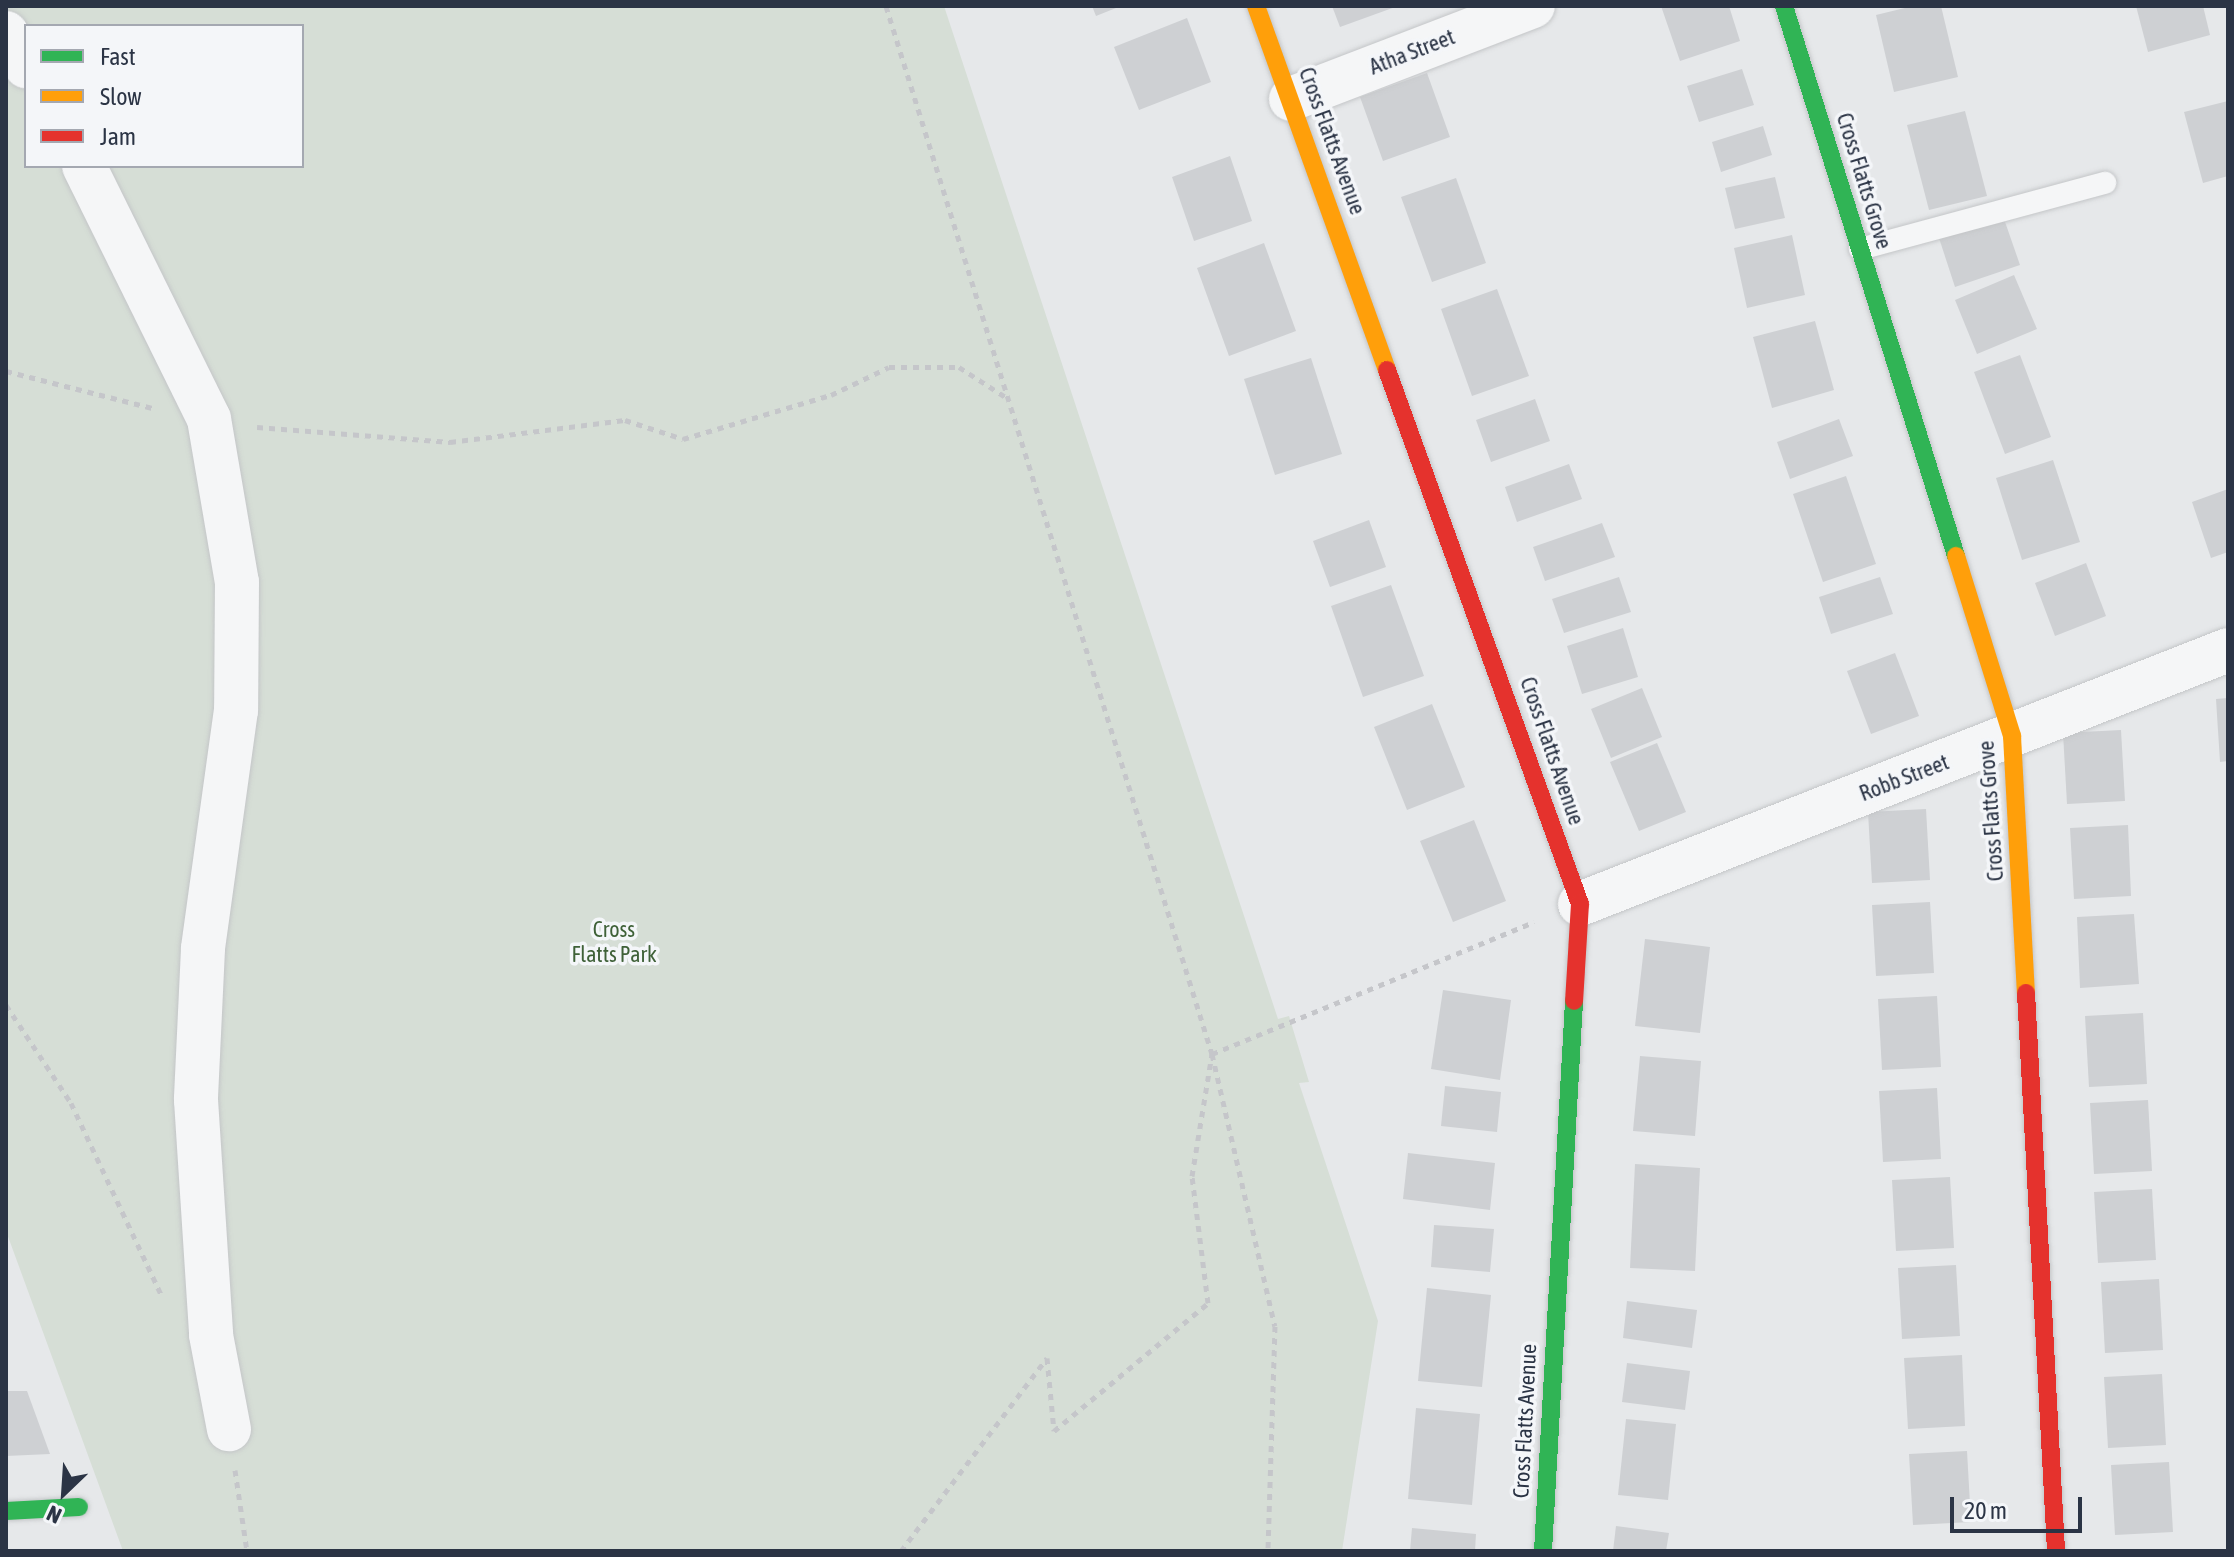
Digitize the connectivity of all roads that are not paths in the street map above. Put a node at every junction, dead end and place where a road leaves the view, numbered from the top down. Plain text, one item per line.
1 (1256, 6) edge
2 (1533, 6) edge
3 (1784, 6) edge
4 (6, 33) edge
5 (24, 63) edge
6 (1291, 99) junction
7 (85, 168) edge
8 (2105, 183) dead end
9 (1860, 249) junction
10 (2228, 650) edge
11 (2012, 736) junction
12 (1580, 904) junction
13 (229, 1429) road end
14 (79, 1507) dead end
15 (6, 1511) edge
16 (1543, 1551) edge
17 (2056, 1551) edge

1 - 6 street, Cross Flatts Avenue
2 - 6 street, Atha Street
3 - 9 street, Cross Flatts Grove
4 - 5 street
6 - 12 street, Cross Flatts Avenue
7 - 13 street
8 - 9 lane
9 - 11 street, Cross Flatts Grove
10 - 11 street, Robb Street
11 - 12 street, Robb Street
11 - 17 street, Cross Flatts Grove
12 - 16 street, Cross Flatts Avenue
14 - 15 street

